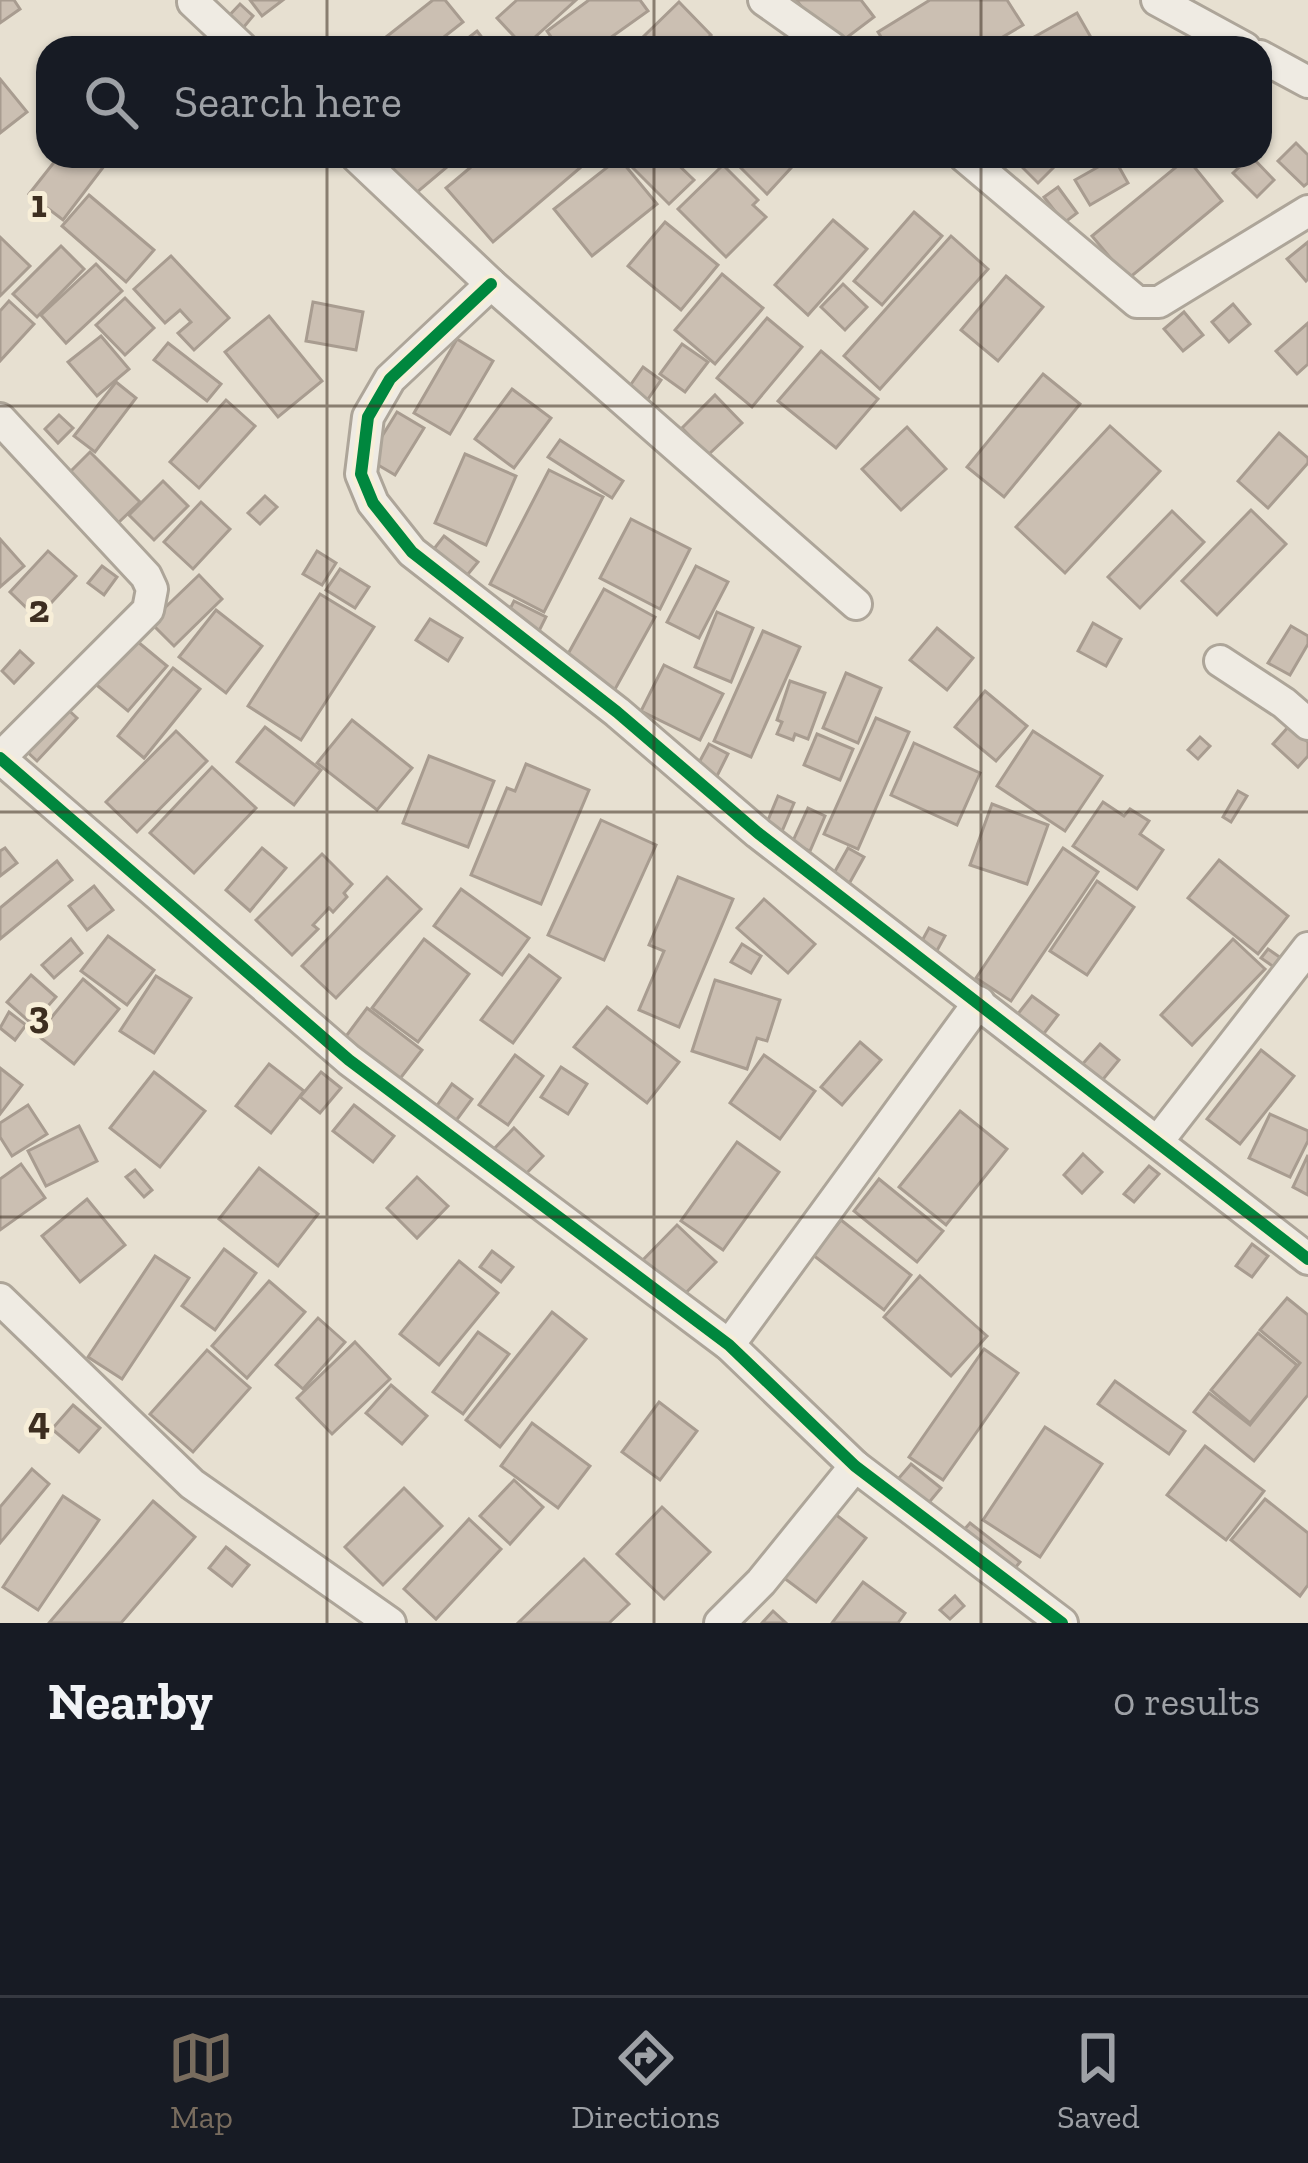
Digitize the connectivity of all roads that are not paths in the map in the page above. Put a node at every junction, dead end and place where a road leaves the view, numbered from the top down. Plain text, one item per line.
1 (764, 0) edge
2 (1157, 0) edge
3 (193, 2) edge
4 (229, 36) edge
5 (815, 36) edge
6 (1223, 36) edge
7 (1272, 62) edge
8 (1308, 82) edge
9 (369, 168) edge
10 (978, 168) edge
11 (1308, 211) edge
12 (491, 284) junction
13 (0, 419) edge
14 (856, 604) dead end
15 (1220, 662) dead end
16 (1308, 724) edge
17 (0, 758) edge
18 (1308, 948) edge
19 (980, 1002) junction
20 (1158, 1142) junction
21 (1308, 1259) edge
22 (0, 1299) edge
23 (729, 1345) junction
24 (855, 1466) junction
25 (390, 1623) edge
26 (720, 1623) edge
27 (1062, 1623) edge

1 - 5 street
2 - 6 street
3 - 4 street
7 - 8 street
9 - 12 street
10 - 11 street
12 - 14 street
12 - 19 street
13 - 17 street
15 - 16 street
17 - 23 street
18 - 20 street
19 - 20 street
19 - 23 street
20 - 21 street
22 - 25 street
23 - 24 street
24 - 26 street
24 - 27 street

